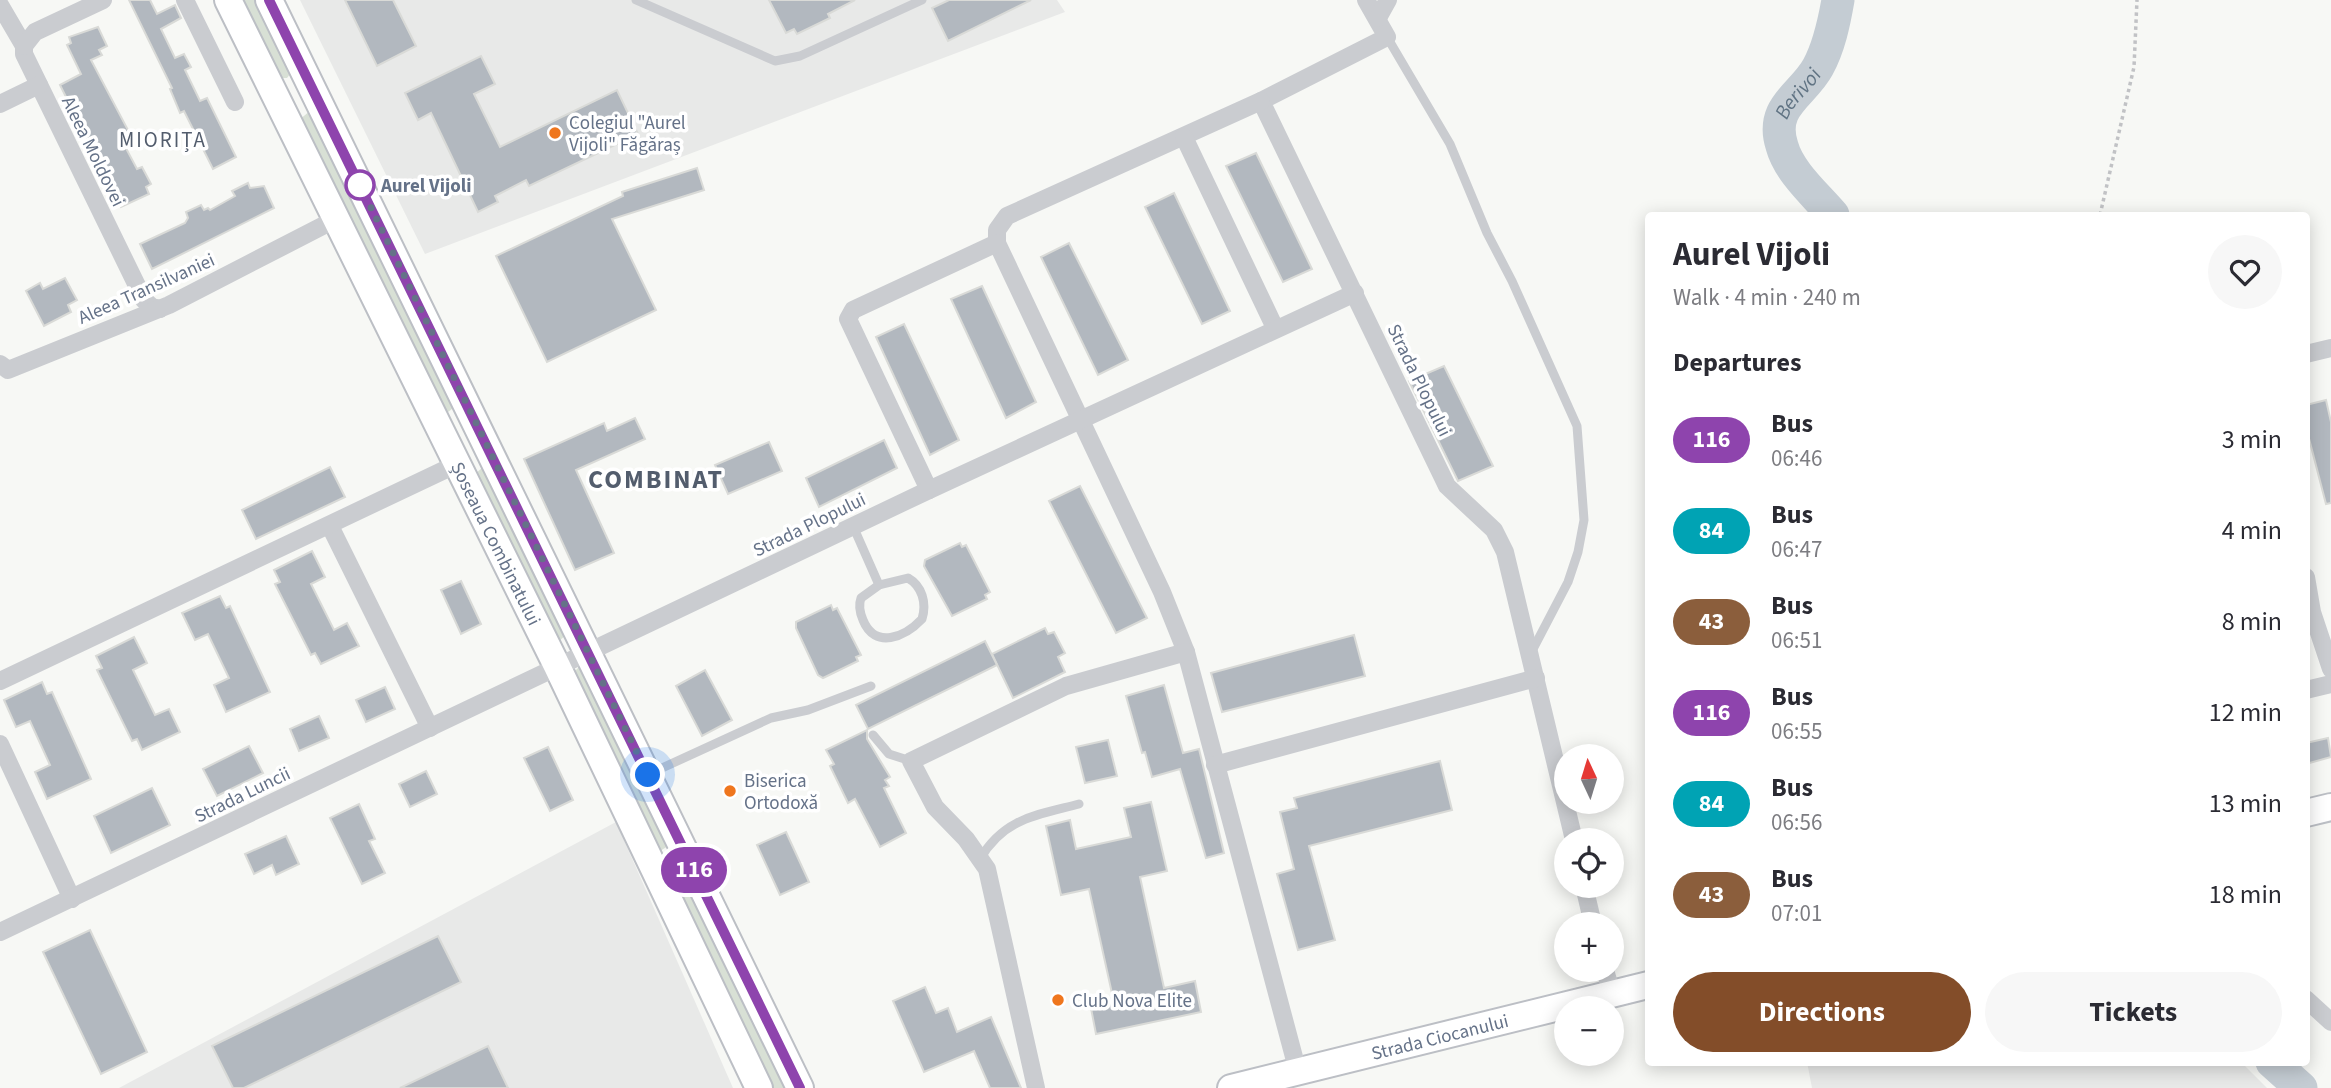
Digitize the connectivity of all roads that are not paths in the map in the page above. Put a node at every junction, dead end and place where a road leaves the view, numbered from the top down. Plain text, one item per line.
1 (103, 0) edge
2 (185, 0) edge
3 (228, 0) edge
4 (269, 0) edge
5 (636, 0) edge
6 (922, 0) edge
7 (1366, 0) edge
8 (1388, 0) edge
9 (0, 5) edge
10 (1378, 18) junction
11 (1387, 37) junction
12 (24, 46) junction
13 (307, 78) junction
14 (39, 85) junction
15 (274, 95) junction
16 (1261, 101) junction
17 (235, 102) dead end
18 (0, 104) edge
19 (1184, 137) junction
20 (336, 219) junction
21 (997, 243) junction
22 (1355, 293) junction
23 (160, 309) junction
24 (1275, 328) junction
25 (2331, 348) edge
26 (2310, 353) edge
27 (4, 367) edge
28 (1079, 420) junction
29 (487, 449) junction
30 (457, 464) junction
31 (929, 490) junction
32 (330, 526) junction
33 (853, 526) junction
34 (879, 585) junction
35 (2310, 600) edge
36 (1186, 652) junction
37 (1530, 654) junction
38 (589, 655) junction
39 (556, 666) junction
40 (2331, 669) edge
41 (1536, 678) junction
42 (0, 681) edge
43 (2331, 684) edge
44 (871, 686) dead end
45 (2310, 689) edge
46 (430, 727) junction
47 (873, 734) dead end
48 (0, 744) edge
49 (911, 761) junction
50 (1215, 765) junction
51 (648, 775) junction
52 (1079, 804) dead end
53 (2331, 807) edge
54 (2310, 812) edge
55 (1571, 828) edge
56 (688, 857) junction
57 (980, 859) junction
58 (657, 872) junction
59 (72, 899) junction
60 (0, 932) edge
61 (1608, 982) edge
62 (1645, 985) edge
63 (2310, 1003) edge
64 (2331, 1022) edge
65 (1298, 1072) junction
66 (760, 1088) edge
67 (800, 1088) edge
68 (1036, 1088) edge
69 (1231, 1088) edge

1 - 12 street
2 - 17 street
3 - 15 main road, Șoseaua Combinatului
4 - 13 main road, Șoseaua Combinatului
5 - 6 lane
7 - 10 street
8 - 10 street
9 - 12 street, Aleea Moldovei
10 - 11 street
11 - 16 street
11 - 37 lane
12 - 14 street, Aleea Moldovei
13 - 15 main road
13 - 29 main road, Șoseaua Combinatului
14 - 18 street
14 - 23 street, Aleea Moldovei
15 - 20 main road, Șoseaua Combinatului
16 - 19 street
16 - 22 street, Strada Plopului
19 - 21 street
19 - 24 street
20 - 23 street, Aleea Transilvaniei
20 - 30 main road, Șoseaua Combinatului
21 - 28 street
21 - 31 street
22 - 24 street, Strada Plopului
22 - 37 street, Strada Plopului
23 - 27 street, Aleea Transilvaniei
24 - 28 street, Strada Plopului
25 - 26 street
28 - 31 street, Strada Plopului
28 - 36 street
29 - 30 main road
29 - 38 main road, Șoseaua Combinatului
30 - 32 street
30 - 39 main road, Șoseaua Combinatului
31 - 33 street, Strada Plopului
32 - 42 street
32 - 46 street
33 - 34 lane
33 - 38 street, Strada Plopului
34 - 34 lane
35 - 40 street
36 - 49 street
36 - 50 street
37 - 41 street
38 - 39 street, Strada Plopului
38 - 51 main road, Șoseaua Combinatului
39 - 46 street, Strada Luncii
39 - 58 main road, Șoseaua Combinatului
41 - 50 street
41 - 55 street
43 - 45 street
44 - 51 lane
46 - 59 street, Strada Luncii
47 - 49 lane
48 - 59 street
49 - 57 street
50 - 65 street
51 - 56 main road, Șoseaua Combinatului
52 - 57 lane
53 - 54 main road
56 - 58 main road
56 - 67 main road, Șoseaua Combinatului
57 - 68 street
58 - 66 main road, Șoseaua Combinatului
59 - 60 street, Strada Luncii
61 - 62 main road, Strada Ciocanului
61 - 65 main road, Strada Ciocanului
63 - 64 street
65 - 69 main road, Strada Ciocanului

